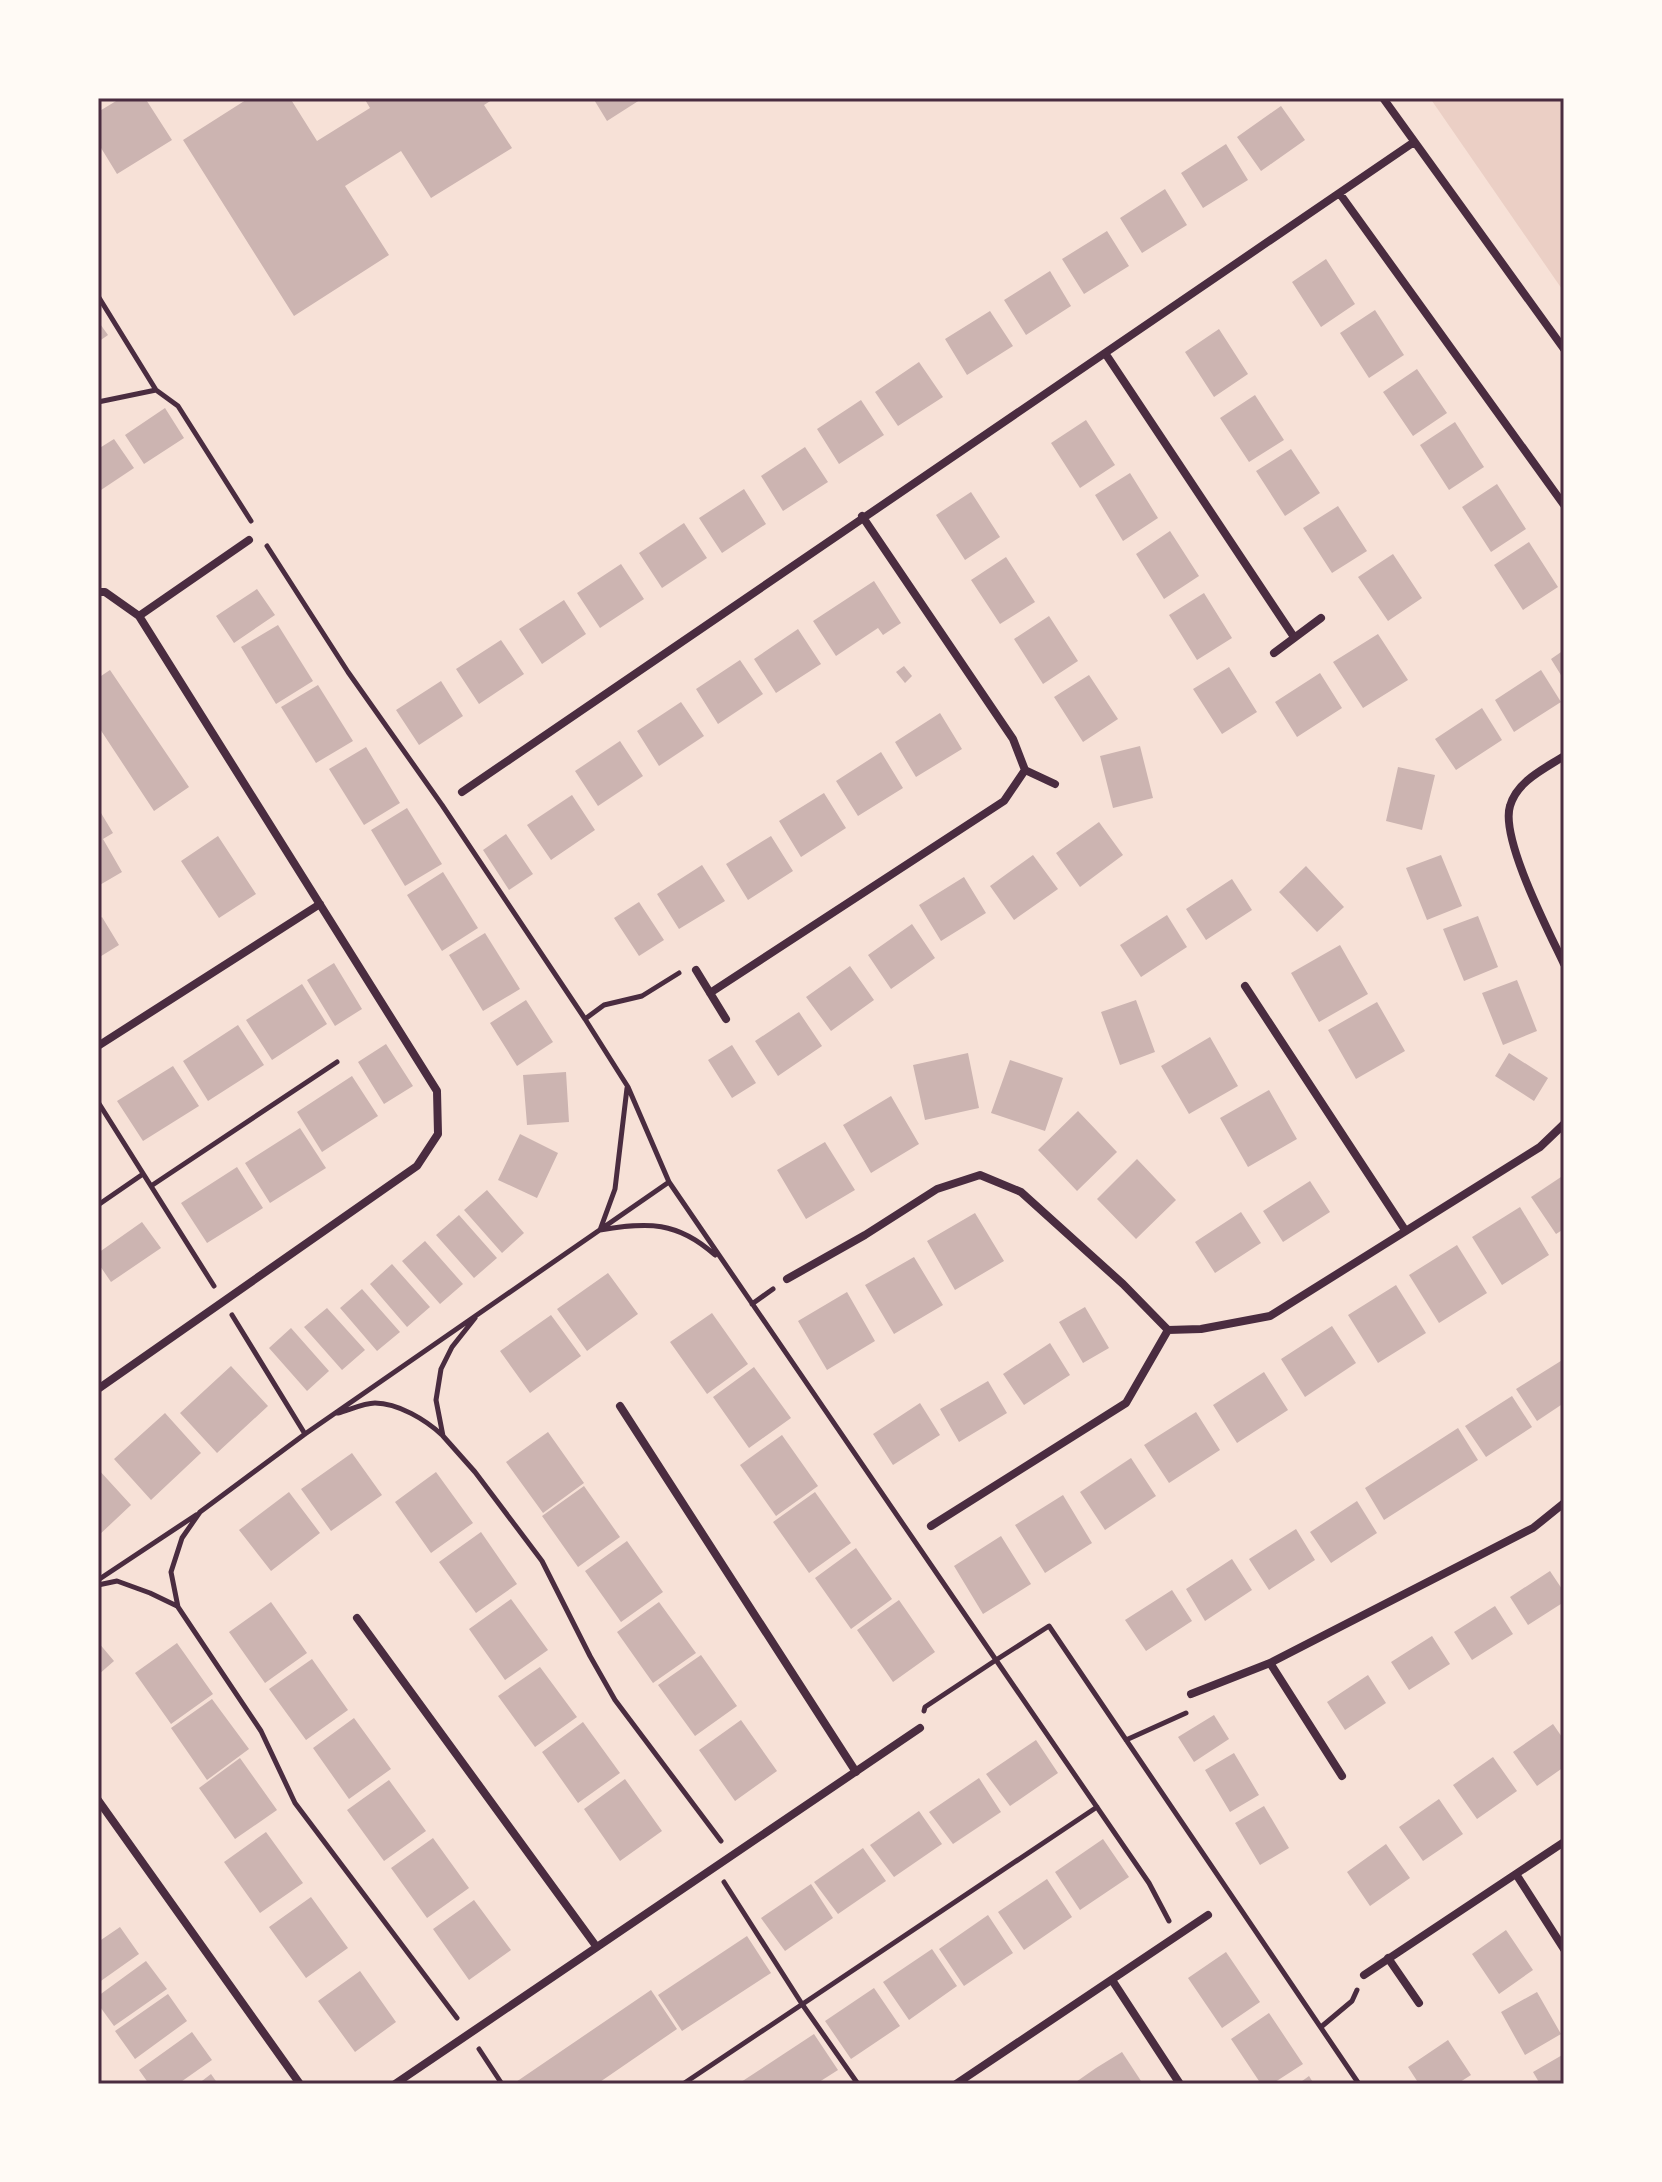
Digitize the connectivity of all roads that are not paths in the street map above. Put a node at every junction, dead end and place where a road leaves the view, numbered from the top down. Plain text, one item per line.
1 (1383, 98) edge
2 (1414, 142) junction
3 (1340, 194) junction
4 (1564, 349) edge
5 (1105, 353) junction
6 (1564, 505) edge
7 (862, 516) junction
8 (249, 540) dead end
9 (98, 592) edge
10 (139, 616) junction
11 (1321, 618) dead end
12 (1294, 637) junction
13 (1274, 653) dead end
14 (1564, 756) edge
15 (1025, 770) junction
16 (1055, 784) dead end
17 (462, 792) dead end
18 (320, 904) junction
19 (1564, 964) edge
20 (696, 970) road end
21 (1245, 986) dead end
22 (710, 993) junction
23 (726, 1019) dead end
24 (98, 1046) edge
25 (1564, 1124) edge
26 (1405, 1230) junction
27 (787, 1279) dead end
28 (1168, 1330) junction
29 (98, 1389) edge
30 (620, 1406) dead end
31 (1564, 1503) edge
32 (931, 1526) dead end
33 (357, 1618) dead end
34 (1270, 1663) junction
35 (1191, 1694) road end
36 (920, 1728) road end
37 (856, 1772) junction
38 (1342, 1776) dead end
39 (98, 1800) edge
40 (1564, 1842) edge
41 (1516, 1874) junction
42 (1208, 1915) dead end
43 (596, 1946) junction
44 (1564, 1949) edge
45 (1388, 1958) junction
46 (1364, 1975) road end
47 (1112, 1980) junction
48 (1419, 2003) dead end
49 (300, 2084) edge
50 (395, 2084) edge
51 (956, 2084) edge
52 (1180, 2084) edge

1 - 2 street
2 - 3 street
2 - 4 street
3 - 5 street
3 - 6 street
5 - 7 street
5 - 12 street
7 - 15 street
7 - 17 street
8 - 10 street
9 - 10 street
10 - 18 street
11 - 12 street
12 - 13 street
14 - 19 street
15 - 16 street
15 - 22 street
18 - 24 street
18 - 29 street
20 - 22 street
21 - 26 street
22 - 23 street
25 - 26 street
26 - 28 street
27 - 28 street
28 - 32 street
30 - 37 street
31 - 34 street
33 - 43 street
34 - 35 street
34 - 38 street
36 - 37 street
37 - 43 street
39 - 49 street
40 - 41 street
41 - 44 street
41 - 45 street
42 - 47 street
43 - 50 street
45 - 46 street
45 - 48 street
47 - 51 street
47 - 52 street

